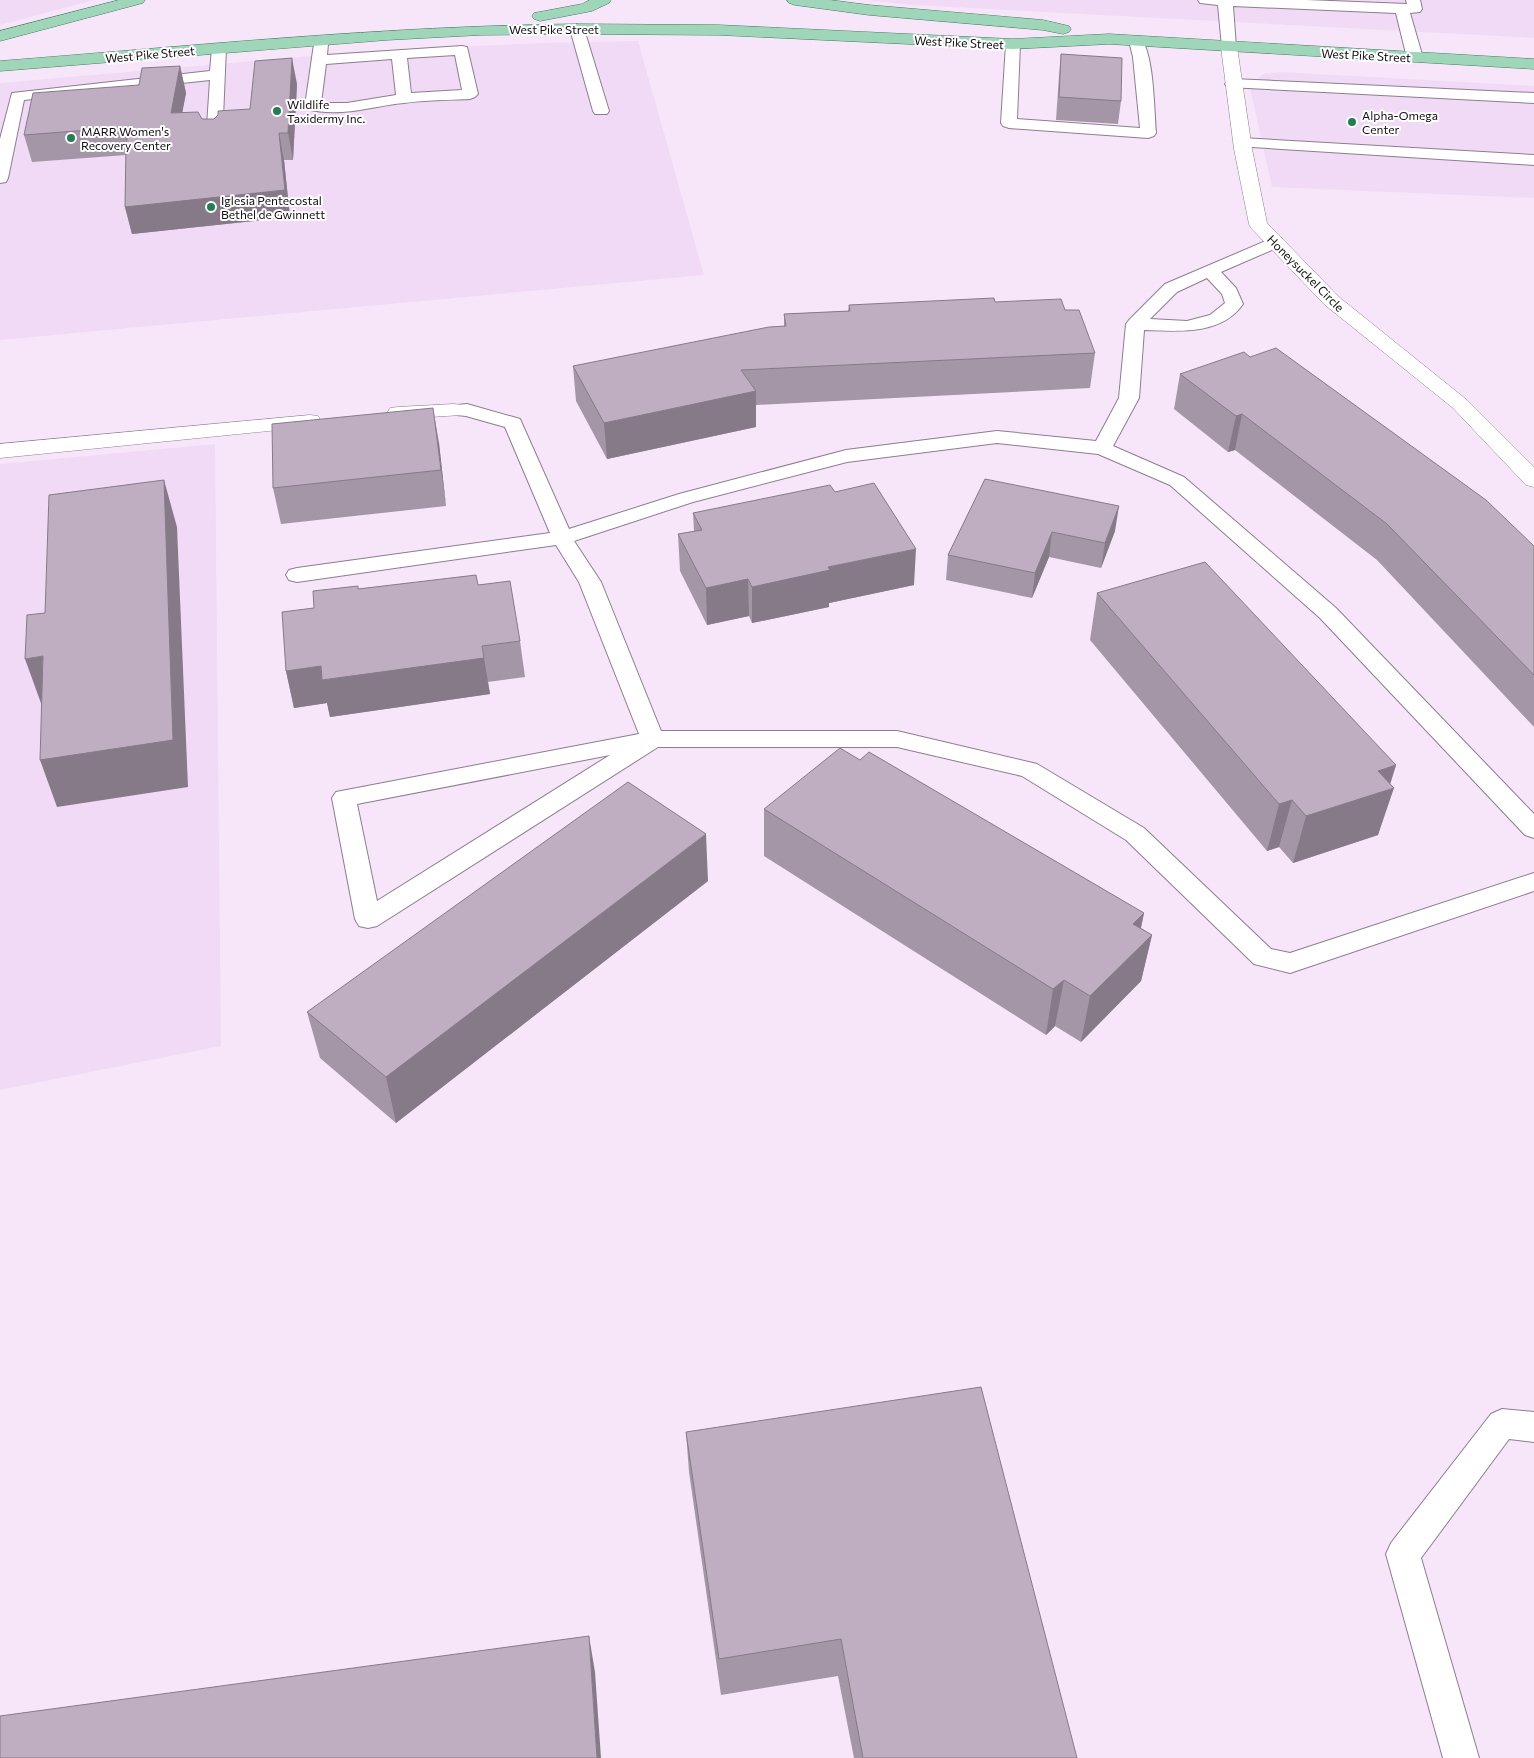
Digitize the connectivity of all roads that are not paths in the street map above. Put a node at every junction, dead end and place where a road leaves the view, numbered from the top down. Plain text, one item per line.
1 (137, 0) edge
2 (603, 0) edge
3 (795, 0) edge
4 (1206, 0) edge
5 (1225, 1) edge
6 (1408, 4) edge
7 (577, 29) junction
8 (480, 30) junction
9 (0, 36) edge
10 (322, 39) junction
11 (1109, 40) junction
12 (1136, 41) junction
13 (1014, 44) junction
14 (1229, 47) junction
15 (219, 48) junction
16 (399, 54) junction
17 (1415, 58) junction
18 (319, 60) junction
19 (1534, 64) edge
20 (0, 66) edge
21 (218, 75) junction
22 (1233, 84) junction
23 (404, 98) junction
24 (1534, 98) edge
25 (601, 111) dead end
26 (6, 116) edge
27 (214, 141) edge
28 (1242, 143) junction
29 (1534, 160) edge
30 (0, 178) edge
31 (1275, 242) junction
32 (1210, 271) junction
33 (1135, 324) junction
34 (454, 410) joint
35 (378, 415) edge
36 (330, 419) edge
37 (1102, 448) junction
38 (0, 451) edge
39 (1534, 480) edge
40 (562, 538) junction
41 (297, 575) dead end
42 (654, 739) junction
43 (1534, 829) edge
44 (1534, 882) edge
45 (1534, 1427) edge
46 (1461, 1758) edge

1 - 9 main road
2 - 8 main road
3 - 11 main road, West Pike Street
4 - 5 lane
5 - 6 lane
5 - 14 lane
6 - 17 lane
7 - 8 main road, West Pike Street
7 - 13 main road, West Pike Street
7 - 25 lane
8 - 10 main road, West Pike Street
10 - 15 main road, West Pike Street
10 - 18 lane
11 - 12 main road, West Pike Street
11 - 13 main road, West Pike Street
12 - 13 lane
12 - 14 main road, West Pike Street
14 - 17 main road, West Pike Street
14 - 22 street, Honeysuckel Circle
15 - 20 main road, West Pike Street
15 - 21 lane
16 - 18 lane
16 - 23 lane
16 - 23 lane
17 - 19 main road, West Pike Street
18 - 23 lane
21 - 26 lane
21 - 27 lane
22 - 24 lane
22 - 28 street, Honeysuckel Circle
26 - 30 lane
28 - 29 lane
28 - 31 street, Honeysuckel Circle
31 - 32 lane
31 - 39 street, Honeysuckel Circle
32 - 33 lane
32 - 33 lane
33 - 37 lane
34 - 35 street
34 - 40 lane
36 - 38 street
37 - 40 lane
37 - 43 lane
40 - 41 lane
40 - 42 lane
42 - 42 lane
42 - 44 lane
45 - 46 lane

